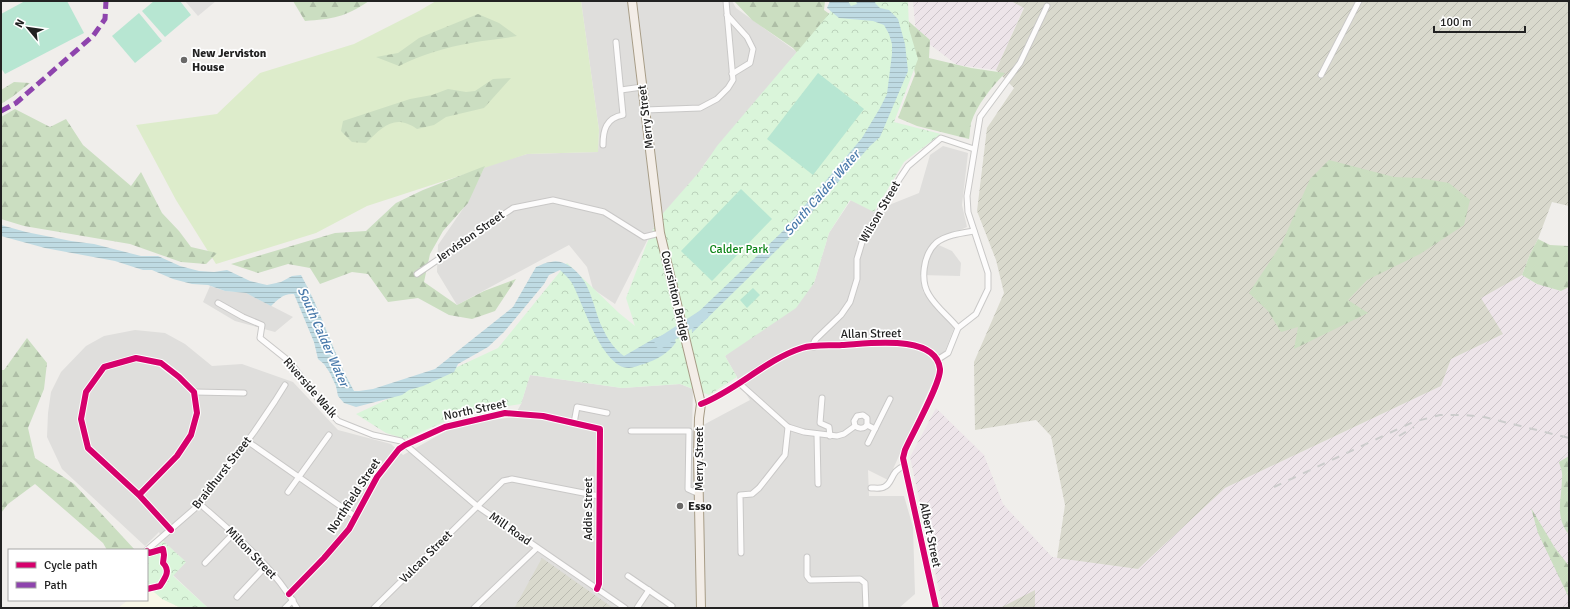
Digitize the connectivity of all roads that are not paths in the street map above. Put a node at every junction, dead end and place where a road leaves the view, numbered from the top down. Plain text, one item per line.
1 (632, 1) edge
2 (726, 1) edge
3 (1359, 1) edge
4 (1047, 6) dead end
5 (727, 15) junction
6 (616, 42) dead end
7 (732, 74) junction
8 (1321, 75) dead end
9 (642, 87) junction
10 (621, 90) junction
11 (645, 110) junction
12 (603, 145) dead end
13 (974, 149) junction
14 (974, 231) junction
15 (660, 233) junction
16 (418, 274) dead end
17 (218, 303) dead end
18 (958, 328) junction
19 (814, 347) junction
20 (690, 360) joint
21 (937, 360) junction
22 (739, 383) junction
23 (285, 385) dead end
24 (194, 392) junction
25 (244, 393) dead end
26 (822, 398) dead end
27 (890, 399) dead end
28 (701, 404) junction
29 (607, 413) dead end
30 (574, 423) junction
31 (867, 424) junction
32 (855, 426) junction
33 (788, 427) junction
34 (600, 429) joint
35 (875, 429) junction
36 (631, 431) dead end
37 (817, 434) junction
38 (329, 435) dead end
39 (830, 436) junction
40 (247, 441) junction
41 (403, 443) junction
42 (868, 443) dead end
43 (904, 466) junction
44 (299, 477) junction
45 (818, 484) dead end
46 (871, 488) dead end
47 (288, 492) dead end
48 (699, 494) junction
49 (139, 495) junction
50 (599, 496) junction
51 (200, 504) junction
52 (477, 506) junction
53 (356, 517) junction
54 (171, 530) junction
55 (233, 534) junction
56 (537, 548) junction
57 (148, 549) edge
58 (741, 553) dead end
59 (806, 557) dead end
60 (205, 563) dead end
61 (266, 566) junction
62 (628, 576) dead end
63 (597, 589) junction
64 (649, 590) junction
65 (289, 594) junction
66 (237, 597) dead end
67 (293, 600) junction
68 (672, 606) dead end
69 (285, 608) edge
70 (297, 608) edge
71 (374, 608) edge
72 (474, 608) edge
73 (625, 608) edge
74 (637, 608) edge
75 (701, 608) edge
76 (866, 608) edge
77 (936, 608) edge

1 - 9 main road, Merry Street
2 - 5 street
3 - 8 street
4 - 13 street
5 - 7 street
5 - 7 street
6 - 10 street
7 - 11 street
9 - 10 street
9 - 11 main road, Merry Street
10 - 12 street
11 - 15 main road, Merry Street
13 - 14 street
13 - 19 street, Wilson Street
14 - 18 street
14 - 18 street
15 - 16 street, Jerviston Street
15 - 20 main road, Coursinton Bridge
17 - 41 street, Riverside Walk
18 - 21 street
19 - 21 street, Allan Street
19 - 22 street, Allan Street
20 - 28 main road, Merry Street
21 - 43 street
22 - 28 street, Allan Street
22 - 33 street
23 - 40 street, Braidhurst Street
24 - 25 street
24 - 49 street
24 - 49 street
26 - 39 street
27 - 35 street
28 - 48 main road, Merry Street
29 - 30 street
30 - 34 street, North Street
30 - 41 street, North Street
31 - 32 street
31 - 32 street
31 - 35 street
32 - 39 street
33 - 37 street
33 - 58 street
34 - 50 street, Addie Street
35 - 42 street
36 - 48 street
37 - 39 street
37 - 45 street
38 - 44 street
40 - 44 street
40 - 51 street, Braidhurst Street
41 - 52 street, Mill Road
41 - 53 street, Northfield Street
43 - 46 street
43 - 77 street, Albert Street
44 - 47 street
44 - 53 street
48 - 75 main road, Merry Street
49 - 54 street
50 - 52 street, Vulcan Street
50 - 63 street, Addie Street
51 - 54 street, Braidhurst Street
51 - 55 street, Milton Street
52 - 56 street, Mill Road
52 - 71 street, Vulcan Street
53 - 65 street, Northfield Street
54 - 57 street, Braidhurst Street
55 - 60 street
55 - 61 street, Milton Street
56 - 63 street, Mill Road
56 - 72 street
59 - 76 street
61 - 65 street, Milton Street
61 - 66 street
62 - 64 street
63 - 73 street, Mill Road
64 - 68 street
64 - 74 street
65 - 67 street, Milton Street
67 - 69 street
67 - 70 street, Milton Street

